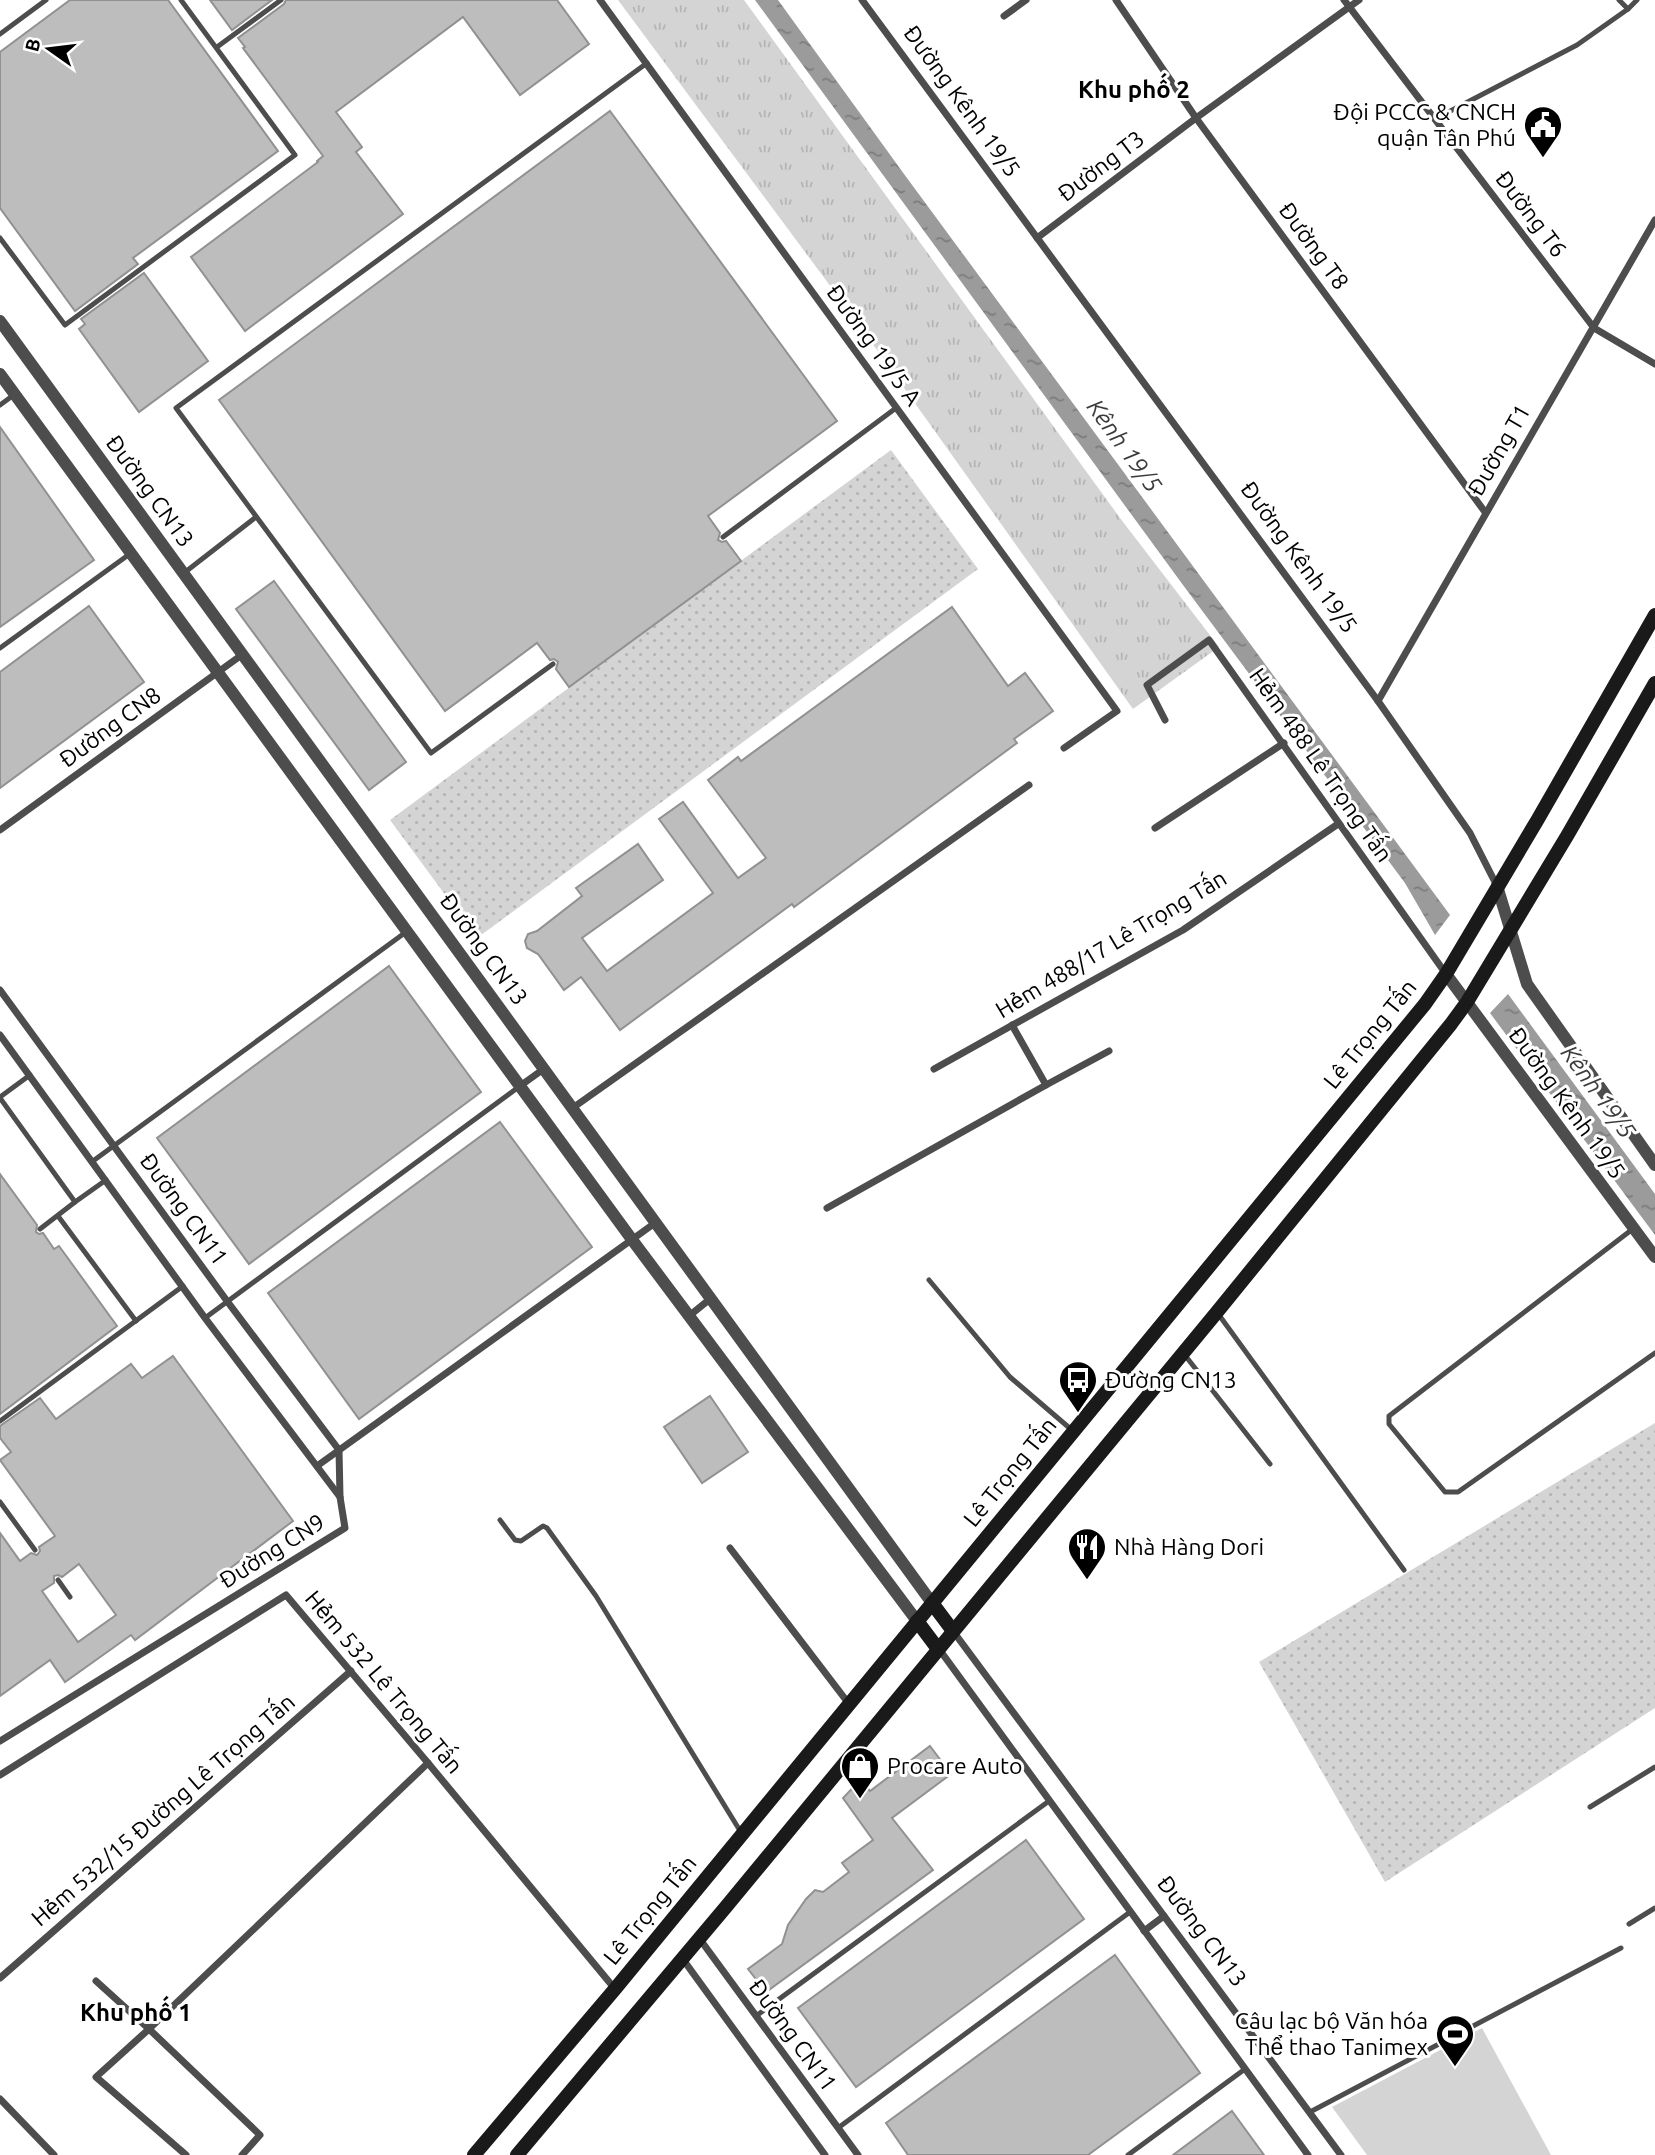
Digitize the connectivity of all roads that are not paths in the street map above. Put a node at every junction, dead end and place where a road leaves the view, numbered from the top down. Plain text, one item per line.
1 (46, 0) edge
2 (181, 0) edge
3 (281, 0) edge
4 (600, 0) edge
5 (862, 0) edge
6 (1026, 0) edge
7 (1116, 0) edge
8 (1359, 0) edge
9 (1619, 0) edge
10 (1637, 0) edge
11 (1347, 3) edge
12 (1628, 9) junction
13 (1004, 16) dead end
14 (0, 34) edge
15 (217, 47) junction
16 (647, 64) junction
17 (1196, 118) junction
18 (1435, 119) junction
19 (1655, 220) edge
20 (0, 238) edge
21 (1037, 238) junction
22 (0, 321) edge
23 (1594, 328) junction
24 (1655, 364) edge
25 (0, 374) edge
26 (15, 394) junction
27 (0, 405) edge
28 (896, 408) junction
29 (1485, 512) junction
30 (256, 517) junction
31 (723, 537) dead end
32 (131, 553) junction
33 (184, 573) junction
34 (1655, 615) edge
35 (0, 648) edge
36 (243, 654) junction
37 (552, 664) dead end
38 (217, 673) junction
39 (1655, 683) edge
40 (1378, 701) junction
41 (1166, 720) dead end
42 (1284, 743) junction
43 (1064, 748) dead end
44 (1028, 785) dead end
45 (1338, 824) junction
46 (1155, 828) dead end
47 (0, 830) edge
48 (1497, 886) junction
49 (1511, 929) junction
50 (407, 932) junction
51 (1446, 974) junction
52 (0, 990) edge
53 (1467, 1002) junction
54 (1012, 1025) junction
55 (0, 1035) edge
56 (1109, 1051) dead end
57 (545, 1068) junction
58 (934, 1069) dead end
59 (30, 1075) junction
60 (1046, 1085) junction
61 (520, 1086) junction
62 (0, 1098) edge
63 (574, 1107) junction
64 (114, 1145) junction
65 (93, 1161) junction
66 (1655, 1165) edge
67 (106, 1180) junction
68 (75, 1202) junction
69 (827, 1208) dead end
70 (58, 1216) junction
71 (655, 1223) junction
72 (1634, 1228) junction
73 (40, 1230) dead end
74 (633, 1241) junction
75 (1655, 1257) edge
76 (929, 1280) dead end
77 (183, 1286) junction
78 (710, 1299) junction
79 (227, 1301) junction
80 (1217, 1312) junction
81 (689, 1316) junction
82 (205, 1318) junction
83 (136, 1321) junction
84 (1182, 1351) junction
85 (1655, 1353) edge
86 (0, 1421) edge
87 (1073, 1431) junction
88 (339, 1450) junction
89 (1270, 1464) dead end
90 (317, 1466) junction
91 (340, 1497) junction
92 (0, 1502) edge
93 (500, 1520) dead end
94 (730, 1548) dead end
95 (35, 1550) dead end
96 (1404, 1570) dead end
97 (58, 1580) dead end
98 (70, 1597) dead end
99 (932, 1603) junction
100 (917, 1621) junction
101 (953, 1631) junction
102 (938, 1649) junction
103 (351, 1671) junction
104 (849, 1704) junction
105 (0, 1741) edge
106 (429, 1763) junction
107 (1655, 1767) edge
108 (0, 1775) edge
109 (1049, 1801) junction
110 (1590, 1807) dead end
111 (742, 1834) junction
112 (1655, 1908) edge
113 (1130, 1912) junction
114 (1164, 1916) junction
115 (1629, 1924) dead end
116 (1144, 1931) junction
117 (699, 1938) junction
118 (1622, 1948) dead end
119 (682, 1958) junction
120 (0, 1978) edge
121 (96, 1982) dead end
122 (615, 1989) junction
123 (755, 2016) junction
124 (149, 2029) junction
125 (1245, 2069) junction
126 (0, 2099) edge
127 (1310, 2112) junction
128 (838, 2128) junction
129 (54, 2155) edge
130 (186, 2155) edge
131 (242, 2155) edge
132 (474, 2155) edge
133 (517, 2155) edge
134 (825, 2155) edge
135 (858, 2155) edge
136 (1128, 2155) edge
137 (1308, 2155) edge
138 (1341, 2155) edge

1 - 14 lane
2 - 15 lane
3 - 15 lane
4 - 16 street, Đường 19/5 A
5 - 21 street, Đường Kênh 19/5
6 - 13 street
7 - 17 street, Đường T8
8 - 11 street, Đường T3
9 - 12 lane
10 - 12 lane
11 - 17 street, Đường T3
11 - 18 street, Đường T6
12 - 18 lane
15 - 20 lane
16 - 28 street, Đường 19/5 A
16 - 30 lane
17 - 21 street, Đường T3
17 - 29 street, Đường T8
18 - 23 street, Đường T6
19 - 23 street, Đường T1
21 - 40 street, Đường Kênh 19/5
22 - 33 street, Đường CN13
23 - 24 street, Đường T6
23 - 29 street, Đường T1
25 - 26 street
26 - 27 lane
26 - 32 street
28 - 31 lane
28 - 43 street, Đường 19/5 A
29 - 40 street, Đường T1
30 - 33 lane
30 - 37 lane
32 - 35 lane
32 - 38 street
33 - 36 street, Đường CN13
34 - 48 main road, Lê Trọng Tấn
36 - 38 street, Đường CN8
36 - 57 street, Đường CN13
38 - 47 street, Đường CN8
38 - 50 street
39 - 49 main road
40 - 48 street, Đường Kênh 19/5
41 - 42 street, Hẻm 488 Lê Trọng Tấn
42 - 45 street, Hẻm 488 Lê Trọng Tấn
42 - 46 street
44 - 63 street
45 - 51 street, Hẻm 488 Lê Trọng Tấn
45 - 54 street, Hẻm 488/17 Lê Trọng Tấn
48 - 49 street, Đường Kênh 19/5
48 - 51 main road, Lê Trọng Tấn
49 - 53 main road
49 - 66 street, Đường Kênh 19/5
50 - 61 street
50 - 64 lane
51 - 53 street, Đường Kênh 19/5
51 - 87 main road, Lê Trọng Tấn
52 - 64 street, Đường CN11
53 - 72 street, Đường Kênh 19/5
53 - 80 main road
54 - 58 street, Hẻm 488/17 Lê Trọng Tấn
54 - 60 street
55 - 59 street, Đường CN11
56 - 60 street
57 - 61 street
57 - 63 street, Đường CN13
59 - 62 lane
59 - 65 street, Đường CN11
60 - 69 street
61 - 74 street
61 - 79 lane
62 - 68 lane
63 - 71 street, Đường CN13
64 - 65 lane
64 - 79 street, Đường CN11
65 - 67 street, Đường CN11
67 - 68 lane
67 - 77 street, Đường CN11
68 - 70 lane
70 - 73 lane
70 - 83 lane
71 - 74 street
71 - 78 street, Đường CN13
72 - 75 street, Đường Kênh 19/5
72 - 85 lane
74 - 81 street
74 - 88 street
76 - 87 lane
77 - 82 street, Đường CN11
77 - 83 lane
78 - 81 street
78 - 99 street, Đường CN13
79 - 82 lane
79 - 88 street, Đường CN11
80 - 84 main road
80 - 96 lane
81 - 100 street
82 - 90 street, Đường CN11
83 - 86 lane
84 - 89 lane
84 - 101 main road
87 - 99 main road, Lê Trọng Tấn
88 - 90 street
88 - 91 street, Đường CN9
90 - 91 street, Đường CN11
91 - 105 street, Đường CN9
92 - 95 lane
93 - 111 lane
94 - 104 street
97 - 98 lane
99 - 100 main road, Lê Trọng Tấn
99 - 101 main road
100 - 102 main road
100 - 104 main road, Lê Trọng Tấn
101 - 102 main road
101 - 114 street, Đường CN13
102 - 109 street, Đường CN13
102 - 117 main road
103 - 106 street, Hẻm 532 Lê Trọng Tấn
103 - 108 street, Hẻm 532 Lê Trọng Tấn
103 - 120 street, Hẻm 532/15 Đường Lê Trọng Tấn
104 - 111 main road, Lê Trọng Tấn
106 - 122 street, Hẻm 532 Lê Trọng Tấn
106 - 124 street
107 - 110 lane
109 - 113 street, Đường CN13
109 - 123 lane
111 - 122 main road, Lê Trọng Tấn
112 - 115 lane
113 - 116 street, Đường CN13
113 - 128 lane
114 - 116 street
114 - 127 street, Đường CN13
116 - 125 street, Đường CN13
117 - 119 main road
117 - 123 street, Đường CN11
118 - 127 lane
119 - 133 main road
119 - 134 street, Đường CN11
121 - 124 street
122 - 132 main road, Lê Trọng Tấn
123 - 128 street, Đường CN11
124 - 130 street
124 - 131 street
125 - 136 lane
125 - 137 street, Đường CN13
126 - 129 street
127 - 138 street, Đường CN13
128 - 135 street, Đường CN11

